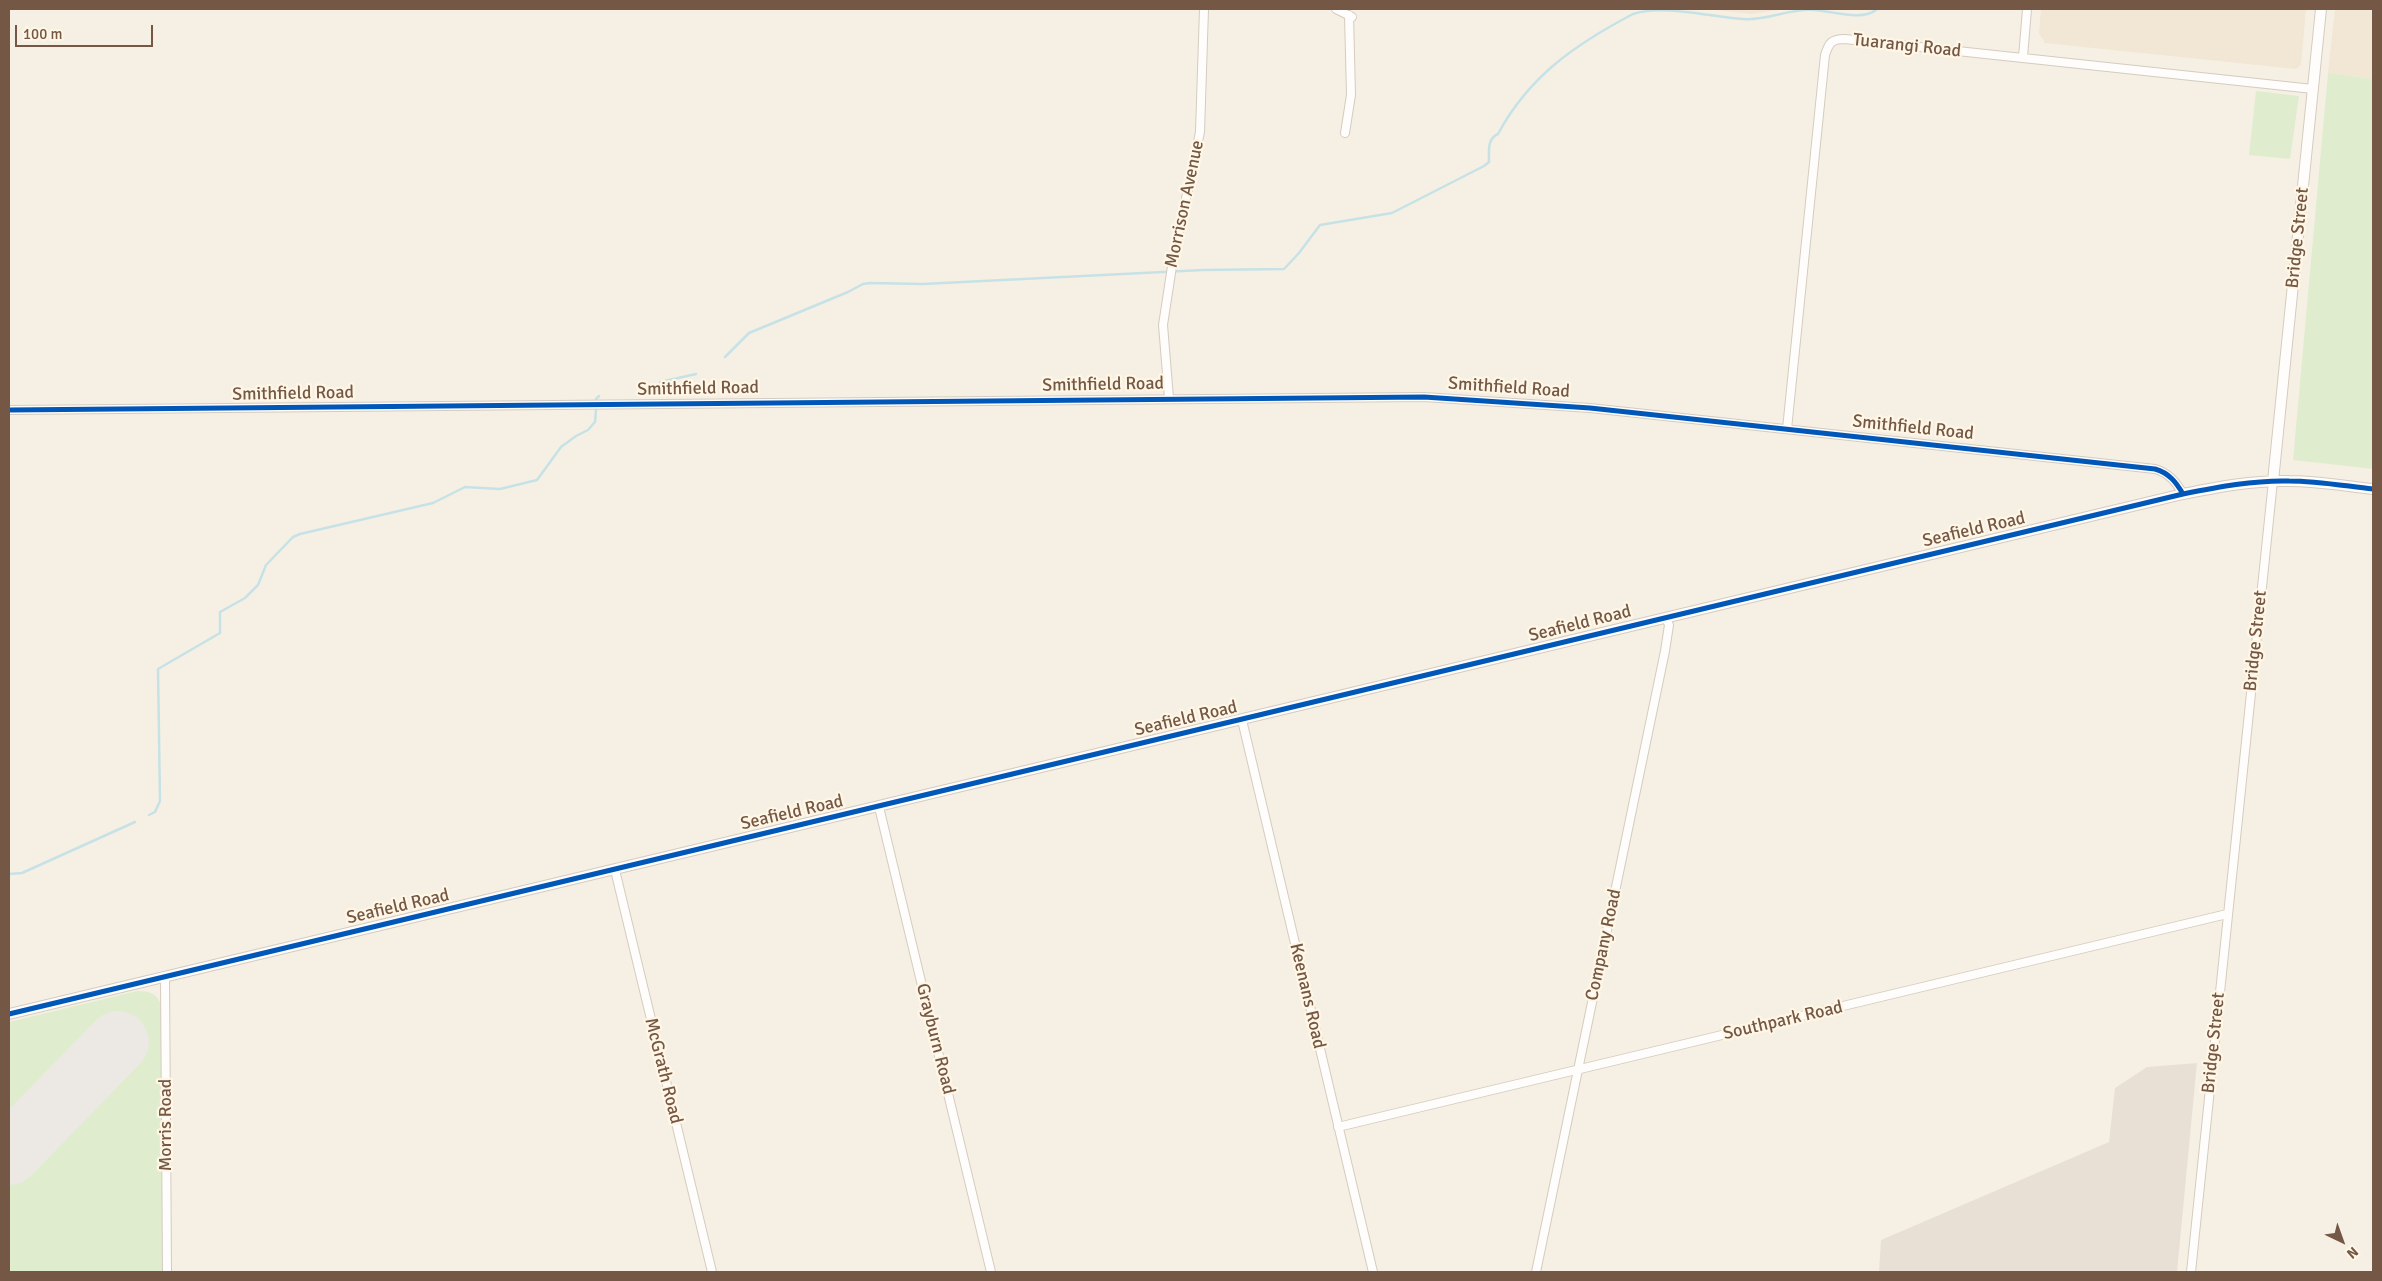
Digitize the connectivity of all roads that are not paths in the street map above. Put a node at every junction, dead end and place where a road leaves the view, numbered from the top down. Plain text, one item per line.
1 (1204, 9) edge
2 (1336, 9) edge
3 (2027, 9) edge
4 (2321, 9) edge
5 (2023, 57) junction
6 (2313, 89) junction
7 (1345, 133) dead end
8 (1169, 398) junction
9 (9, 410) edge
10 (1788, 429) junction
11 (2273, 481) junction
12 (2373, 489) edge
13 (2183, 494) junction
14 (1666, 618) junction
15 (1242, 720) junction
16 (879, 807) junction
17 (615, 870) junction
18 (2227, 914) junction
19 (165, 977) junction
20 (9, 1014) edge
21 (1578, 1070) junction
22 (1338, 1128) junction
23 (167, 1272) edge
24 (712, 1272) edge
25 (991, 1272) edge
26 (1373, 1272) edge
27 (1536, 1272) edge
28 (2190, 1272) edge

1 - 8 street, Morrison Avenue
2 - 7 street
3 - 5 street
4 - 6 street, Bridge Street
5 - 6 street, Tuarangi Road
5 - 10 street, Tuarangi Road
6 - 11 street, Bridge Street
8 - 9 street, Smithfield Road
8 - 10 street, Smithfield Road
10 - 13 street, Smithfield Road
11 - 12 street, Seafield Road
11 - 13 street, Seafield Road
11 - 18 street, Bridge Street
13 - 14 street, Seafield Road
14 - 15 street, Seafield Road
14 - 21 street, Company Road
15 - 16 street, Seafield Road
15 - 22 street, Keenans Road
16 - 17 street, Seafield Road
16 - 25 street, Grayburn Road
17 - 19 street, Seafield Road
17 - 24 street, McGrath Road
18 - 21 street, Southpark Road
18 - 28 street, Bridge Street
19 - 20 street, Seafield Road
19 - 23 street, Morris Road
21 - 22 street, Southpark Road
21 - 27 street, Company Road
22 - 26 street, Keenans Road

